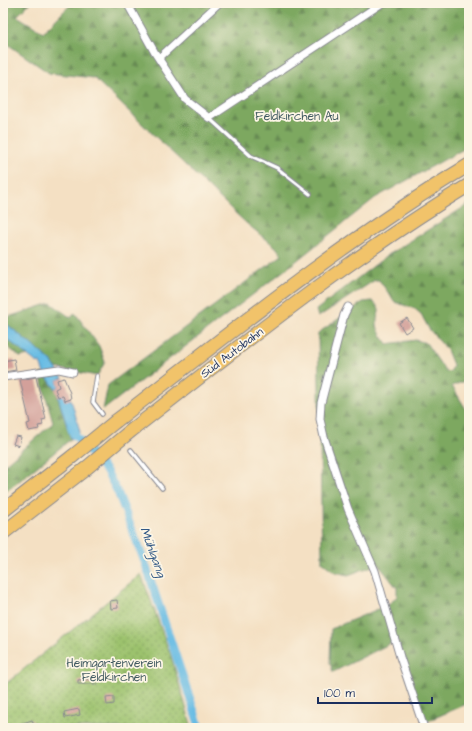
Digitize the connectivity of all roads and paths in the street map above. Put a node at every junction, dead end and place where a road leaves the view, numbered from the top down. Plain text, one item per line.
1 (219, 3) edge
2 (382, 3) edge
3 (128, 4) edge
4 (159, 58) junction
5 (209, 118) junction
6 (469, 165) edge
7 (469, 185) edge
8 (310, 194) dead end
9 (348, 307) dead end
10 (73, 372) dead end
11 (97, 376) dead end
12 (3, 377) edge
13 (102, 414) dead end
14 (131, 450) dead end
15 (162, 488) dead end
16 (3, 511) edge
17 (3, 534) edge
18 (424, 728) edge

1 - 4 street
2 - 5 street
3 - 4 street
4 - 5 street
5 - 8 lane
6 - 16 highway, Süd Autobahn, bridge
7 - 17 highway, Süd Autobahn, bridge
9 - 18 street
10 - 12 street
11 - 13 lane
14 - 15 lane

